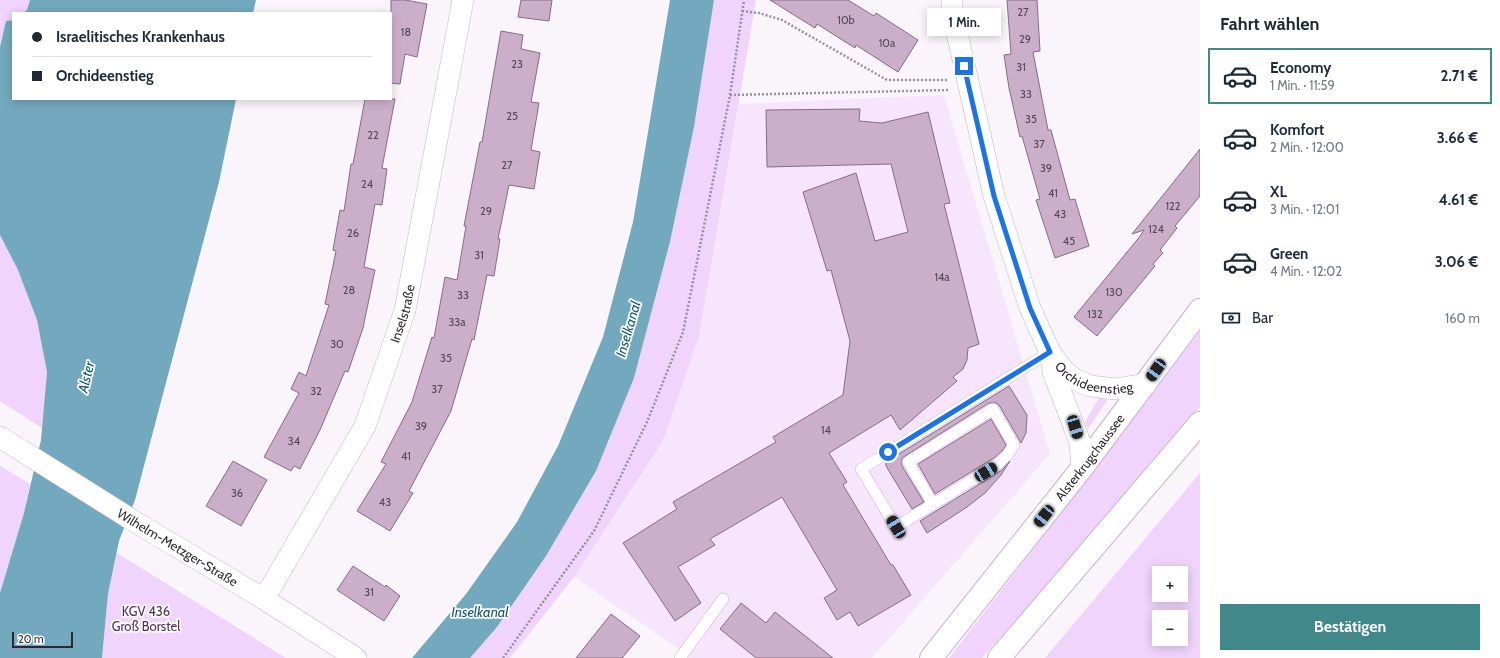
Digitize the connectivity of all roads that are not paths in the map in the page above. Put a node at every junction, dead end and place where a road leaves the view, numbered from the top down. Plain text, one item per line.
1 (463, 0) edge
2 (952, 0) edge
3 (1200, 310) edge
4 (1050, 352) junction
5 (1146, 384) junction
6 (1200, 423) edge
7 (0, 437) edge
8 (1082, 468) junction
9 (934, 504) junction
10 (264, 599) junction
11 (723, 599) dead end
12 (356, 658) edge
13 (680, 658) edge
14 (931, 658) edge
15 (999, 658) edge

1 - 10 street, Inselstraße
2 - 4 street, Orchideenstieg
3 - 5 main road, Alsterkrugchaussee
4 - 5 street, Orchideenstieg
4 - 8 street, Orchideenstieg
4 - 9 lane
5 - 8 main road, Alsterkrugchaussee
6 - 15 main road
7 - 10 street, Wilhelm-Metzger-Straße
8 - 14 main road, Alsterkrugchaussee
9 - 9 lane
10 - 12 street, Wilhelm-Metzger-Straße
11 - 13 lane

